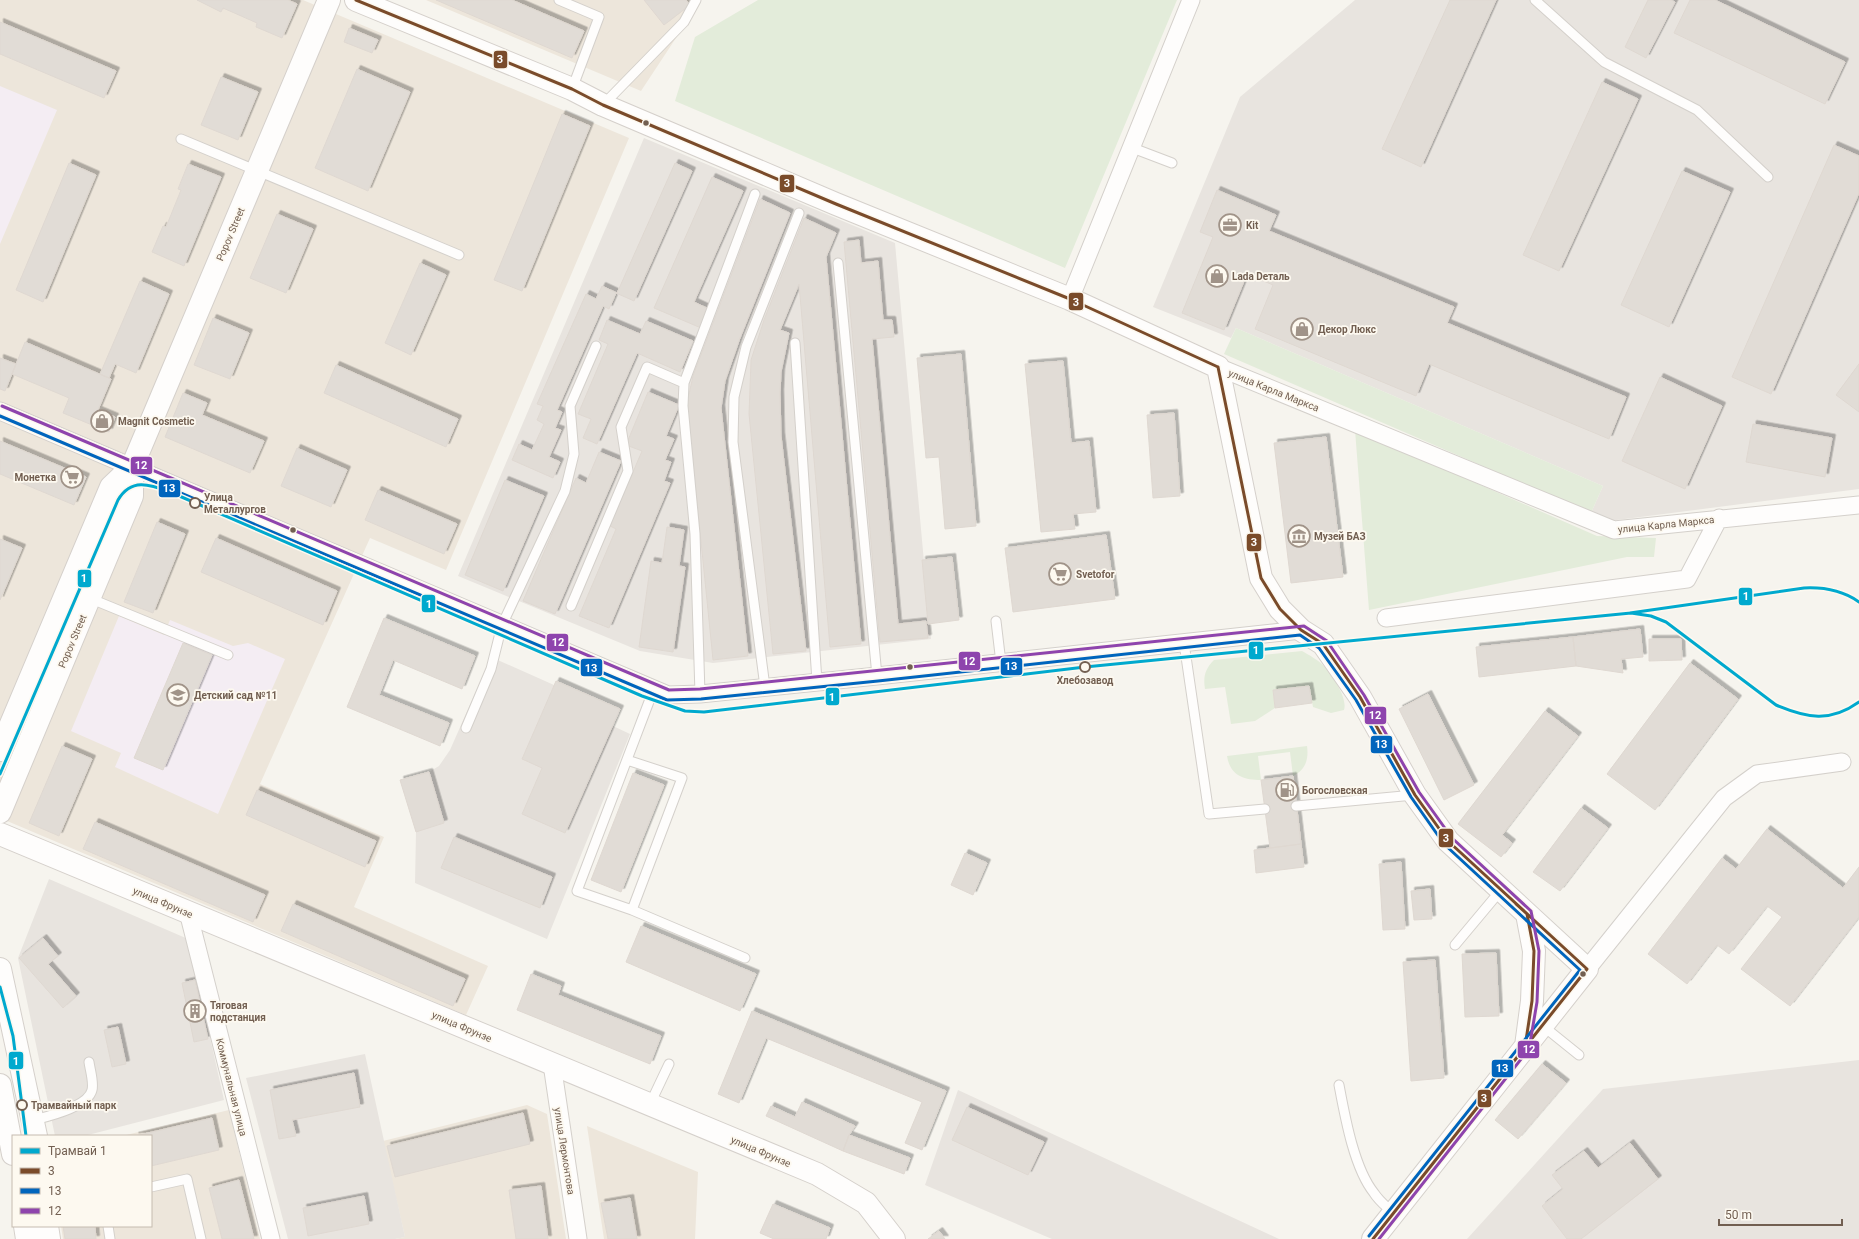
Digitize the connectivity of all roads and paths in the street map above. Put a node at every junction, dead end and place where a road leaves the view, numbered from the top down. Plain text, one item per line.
1 (329, 0) edge
2 (356, 0) edge
3 (559, 0) edge
4 (696, 0) edge
5 (1191, 0) edge
6 (1535, 0) edge
7 (572, 89) junction
8 (603, 105) junction
9 (181, 139) dead end
10 (1130, 147) junction
11 (1172, 163) dead end
12 (257, 170) junction
13 (1768, 177) dead end
14 (755, 194) dead end
15 (799, 213) dead end
16 (459, 255) dead end
17 (838, 263) dead end
18 (1070, 299) junction
19 (795, 343) dead end
20 (596, 346) dead end
21 (1218, 367) junction
22 (684, 383) junction
23 (0, 411) edge
24 (132, 467) junction
25 (1859, 505) edge
26 (1719, 518) junction
27 (89, 598) junction
28 (571, 606) dead end
29 (1386, 618) dead end
30 (996, 621) dead end
31 (502, 625) junction
32 (1301, 630) junction
33 (1184, 643) junction
34 (228, 655) dead end
35 (1001, 663) junction
36 (877, 676) junction
37 (818, 682) junction
38 (765, 687) junction
39 (653, 689) junction
40 (700, 694) junction
41 (466, 728) dead end
42 (0, 750) edge
43 (627, 760) junction
44 (1842, 762) dead end
45 (1415, 795) junction
46 (1296, 806) dead end
47 (1265, 809) dead end
48 (0, 812) edge
49 (4, 839) edge
50 (1501, 890) junction
51 (632, 910) junction
52 (188, 912) junction
53 (1527, 914) junction
54 (1455, 945) dead end
55 (744, 958) dead end
56 (0, 969) edge
57 (1587, 970) junction
58 (1543, 1026) junction
59 (1526, 1047) junction
60 (1579, 1056) dead end
61 (89, 1062) dead end
62 (552, 1064) junction
63 (669, 1064) dead end
64 (0, 1085) edge
65 (1339, 1085) dead end
66 (650, 1104) junction
67 (4, 1126) edge
68 (35, 1128) edge
69 (12, 1151) edge
70 (152, 1187) edge
71 (1393, 1213) junction
72 (25, 1227) edge
73 (47, 1227) edge
74 (108, 1227) edge
75 (27, 1239) edge
76 (49, 1239) edge
77 (110, 1239) edge
78 (201, 1239) edge
79 (271, 1239) edge
80 (578, 1239) edge
81 (894, 1239) edge
82 (1373, 1239) edge

1 - 12 street, Popov Street
2 - 7 street, улица Карла Маркса
3 - 7 lane
4 - 8 lane
5 - 10 street
6 - 13 lane
7 - 8 street, улица Карла Маркса
8 - 18 street, улица Карла Маркса
9 - 12 lane
10 - 11 lane
10 - 18 street
12 - 16 lane
12 - 24 street, Popov Street
14 - 22 lane
15 - 38 lane
17 - 36 lane
18 - 21 street, улица Карла Маркса
19 - 37 lane
20 - 31 lane
21 - 26 street, улица Карла Маркса
21 - 32 street
22 - 28 lane
22 - 40 lane
23 - 24 street
24 - 27 street, Popov Street
24 - 31 street
24 - 42 street, Popov Street
25 - 26 street, улица Карла Маркса
26 - 29 street
27 - 34 lane
27 - 48 street, Popov Street
30 - 35 lane
31 - 39 street
31 - 41 lane
32 - 33 street
32 - 45 street
33 - 35 street
33 - 47 lane
35 - 36 street
36 - 37 street
37 - 38 street
38 - 40 street
39 - 40 street
39 - 43 lane
43 - 51 lane
43 - 51 lane
44 - 57 street
45 - 46 lane
45 - 50 street
49 - 52 street, улица Фрунзе
50 - 53 street
50 - 54 lane
51 - 55 lane
52 - 62 street, улица Фрунзе
52 - 79 street, Коммунальная улица
53 - 57 street
53 - 59 street
56 - 68 street
57 - 58 street
58 - 59 street
58 - 60 lane
59 - 71 street
61 - 68 lane
62 - 66 street, улица Фрунзе
62 - 80 street, улица Лермонтова
63 - 66 lane
64 - 67 street
65 - 71 lane
66 - 81 street, улица Фрунзе
67 - 68 street
67 - 69 street
70 - 78 lane
71 - 82 street
72 - 75 street
73 - 76 street
74 - 77 lane

